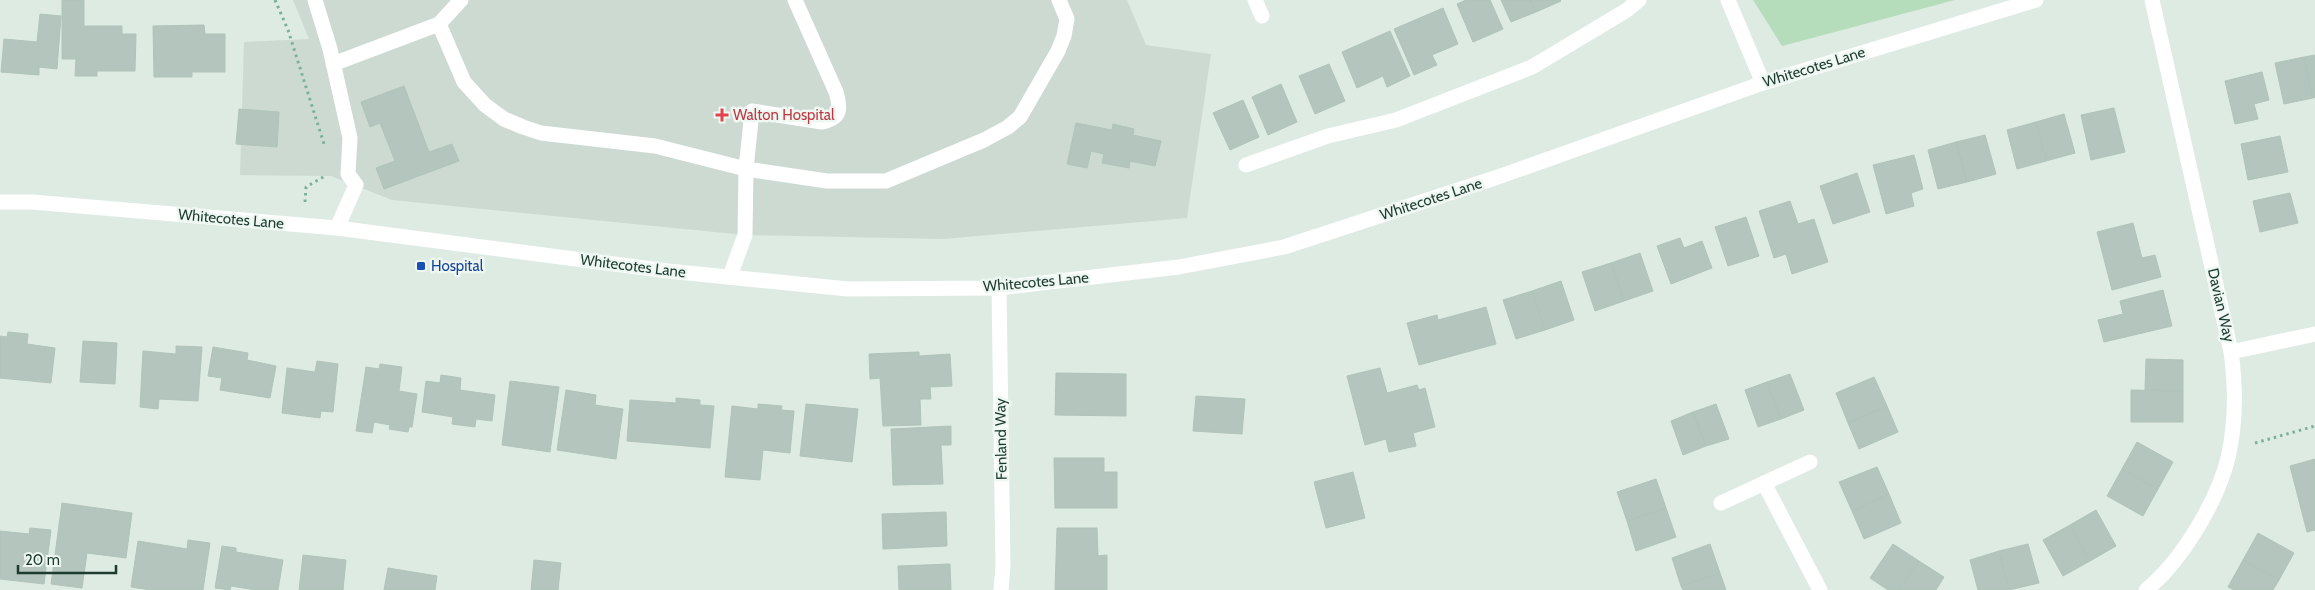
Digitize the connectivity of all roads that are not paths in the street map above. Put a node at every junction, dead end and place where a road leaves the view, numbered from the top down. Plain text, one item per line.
1 (315, 0) edge
2 (460, 0) edge
3 (795, 0) edge
4 (1059, 0) edge
5 (1255, 0) edge
6 (1639, 0) edge
7 (1728, 0) edge
8 (2036, 0) edge
9 (2152, 0) edge
10 (1262, 16) dead end
11 (439, 24) junction
12 (333, 64) junction
13 (1763, 83) junction
14 (1246, 165) dead end
15 (746, 169) junction
16 (0, 202) edge
17 (337, 228) junction
18 (730, 276) junction
19 (999, 288) junction
20 (2315, 334) edge
21 (2231, 352) junction
22 (1810, 462) dead end
23 (1764, 483) junction
24 (1721, 504) dead end
25 (1001, 590) edge
26 (1820, 590) edge
27 (2146, 590) edge

1 - 12 street
2 - 11 street
3 - 15 street
4 - 15 street
5 - 10 street
6 - 14 street
7 - 13 street
8 - 13 street, Whitecotes Lane
9 - 21 street, Davian Way
11 - 12 street
11 - 15 street
12 - 17 street
13 - 19 street, Whitecotes Lane
15 - 18 street
16 - 17 street, Whitecotes Lane
17 - 18 street, Whitecotes Lane
18 - 19 street, Whitecotes Lane
19 - 25 street, Fenland Way
20 - 21 street
21 - 27 street, Davian Way
22 - 23 street
23 - 24 street
23 - 26 street

